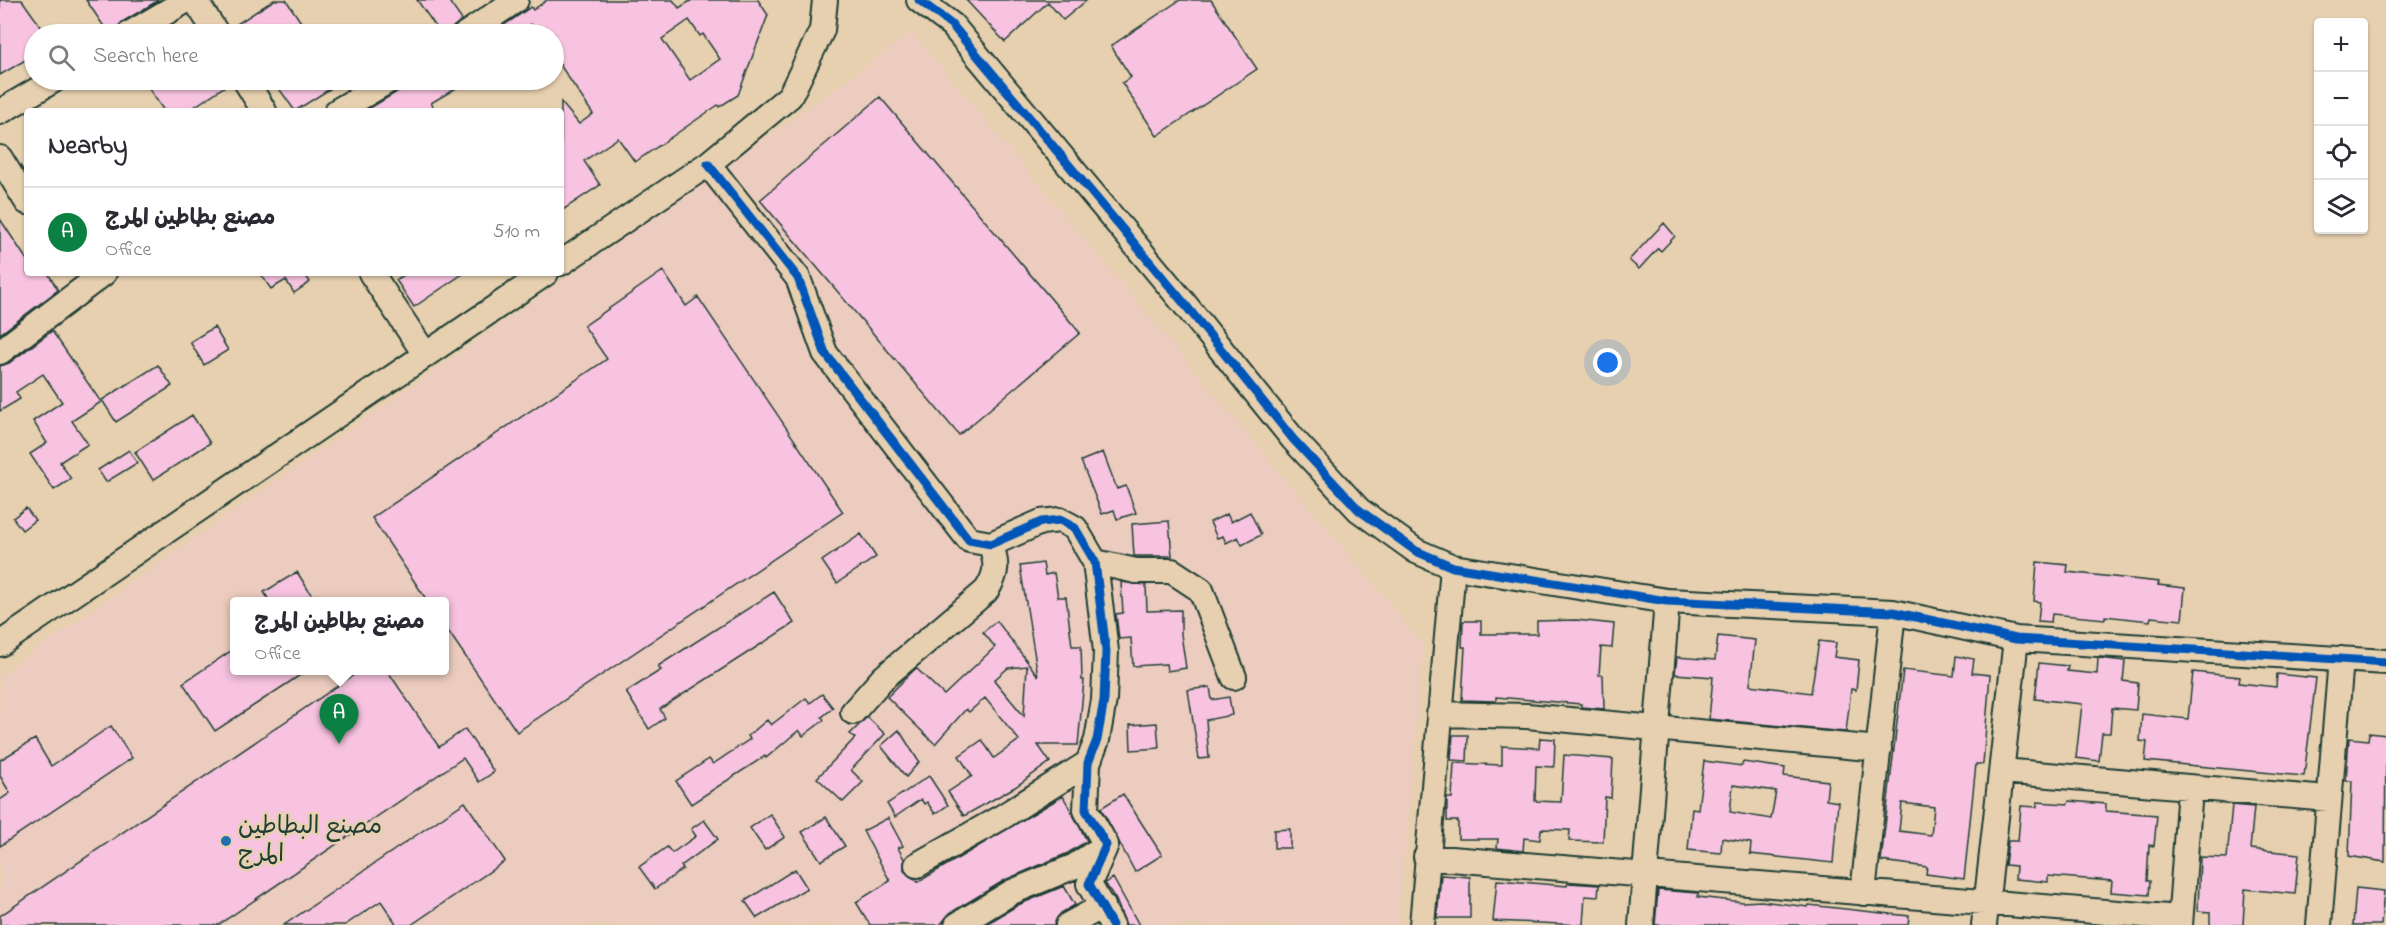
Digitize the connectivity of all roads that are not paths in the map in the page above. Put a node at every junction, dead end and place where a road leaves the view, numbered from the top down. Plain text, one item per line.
1 (187, 0) edge
2 (195, 0) edge
3 (516, 0) edge
4 (825, 0) edge
5 (918, 0) edge
6 (146, 24) edge
7 (211, 24) edge
8 (481, 24) edge
9 (37, 90) edge
10 (251, 90) edge
11 (373, 90) edge
12 (262, 108) edge
13 (342, 108) edge
14 (0, 112) edge
15 (0, 158) edge
16 (708, 164) junction
17 (24, 197) edge
18 (564, 261) edge
19 (94, 276) edge
20 (373, 276) edge
21 (542, 276) edge
22 (77, 281) edge
23 (0, 352) edge
24 (425, 354) junction
25 (992, 544) junction
26 (1095, 562) junction
27 (1453, 567) junction
28 (1667, 601) junction
29 (1893, 612) junction
30 (2016, 639) junction
31 (0, 644) edge
32 (2341, 659) junction
33 (2386, 662) edge
34 (1234, 677) dead end
35 (853, 712) dead end
36 (1439, 714) junction
37 (1657, 728) junction
38 (1879, 749) junction
39 (1088, 764) junction
40 (2002, 771) junction
41 (2190, 789) junction
42 (2328, 799) junction
43 (1106, 845) junction
44 (1426, 857) junction
45 (917, 865) dead end
46 (1645, 873) junction
47 (1863, 892) junction
48 (1985, 914) edge
49 (1107, 916) edge
50 (2180, 922) edge
51 (957, 925) edge
52 (1068, 925) edge
53 (1422, 925) edge
54 (1641, 925) edge
55 (2319, 925) edge

1 - 6 street
2 - 7 street
3 - 8 street
4 - 16 street
5 - 27 street
9 - 14 street
10 - 12 street
11 - 13 street
15 - 17 street
16 - 18 street
16 - 25 street
19 - 22 street
20 - 24 street
21 - 24 street
22 - 23 street
24 - 31 street
25 - 26 street
25 - 35 street
26 - 34 street
26 - 39 street
27 - 28 street
27 - 36 street
28 - 29 street
28 - 37 street
29 - 30 street
29 - 38 street
30 - 32 street
30 - 40 street
32 - 33 street
32 - 42 street
36 - 37 street
36 - 44 street
37 - 38 street
37 - 46 street
38 - 47 street
39 - 43 street
39 - 45 street
40 - 41 street
40 - 48 street
41 - 42 street
41 - 50 street
42 - 55 street
43 - 49 street
43 - 51 street
44 - 46 street
44 - 53 street
46 - 47 street
46 - 54 street
47 - 48 street
48 - 50 street
49 - 52 street

